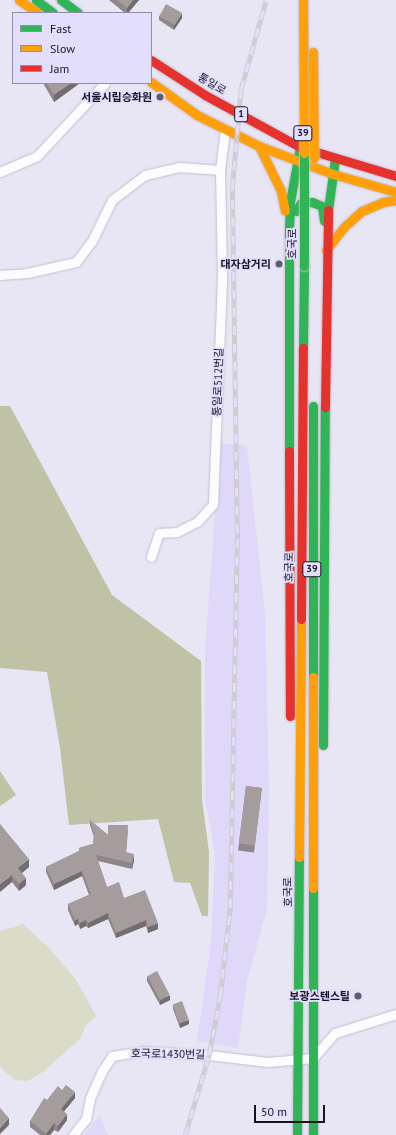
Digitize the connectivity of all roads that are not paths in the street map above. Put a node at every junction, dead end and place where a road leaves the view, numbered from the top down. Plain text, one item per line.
1 (19, 0) edge
2 (36, 0) edge
3 (61, 0) edge
4 (71, 0) edge
5 (303, 0) edge
6 (37, 12) edge
7 (52, 12) edge
8 (77, 12) edge
9 (77, 12) edge
10 (313, 31) dead end
11 (152, 61) edge
12 (152, 83) edge
13 (104, 84) edge
14 (225, 130) junction
15 (260, 146) junction
16 (300, 147) junction
17 (335, 159) junction
18 (297, 161) junction
19 (220, 170) junction
20 (0, 172) edge
21 (332, 174) junction
22 (396, 176) edge
23 (396, 192) edge
24 (396, 200) edge
25 (289, 230) junction
26 (326, 250) junction
27 (0, 275) edge
28 (314, 320) dead end
29 (313, 399) dead end
30 (151, 557) dead end
31 (299, 870) junction
32 (315, 873) junction
33 (396, 1014) edge
34 (313, 1058) junction
35 (298, 1060) junction
36 (73, 1135) edge
37 (297, 1135) edge
38 (313, 1135) edge

1 - 6 main road
2 - 7 main road
3 - 8 main road
4 - 9 main road
5 - 31 main road, 호국로 / 39, bridge
10 - 28 main road, 호국로 / 39, bridge
11 - 16 main road, 통일로 / 1
12 - 14 main road, 1
13 - 20 street
14 - 15 main road, 1
14 - 19 street, 통일로512번길
15 - 18 main road, 1
15 - 25 main road
16 - 17 main road, 통일로 / 1
16 - 18 main road
17 - 21 main road
17 - 22 main road, 통일로 / 1
18 - 21 main road, 1
18 - 25 main road
19 - 27 street
19 - 30 street, 통일로512번길
21 - 23 main road, 1
21 - 26 main road
24 - 26 main road
25 - 26 main road
25 - 31 main road
26 - 32 main road
29 - 32 main road, 호국로 / 39
31 - 35 main road, 호국로 / 39
32 - 34 main road, 호국로 / 39
33 - 34 street
34 - 35 street, 호국로1430번길
34 - 38 main road, 호국로 / 39
35 - 36 street, 호국로1430번길
35 - 37 main road, 호국로 / 39

